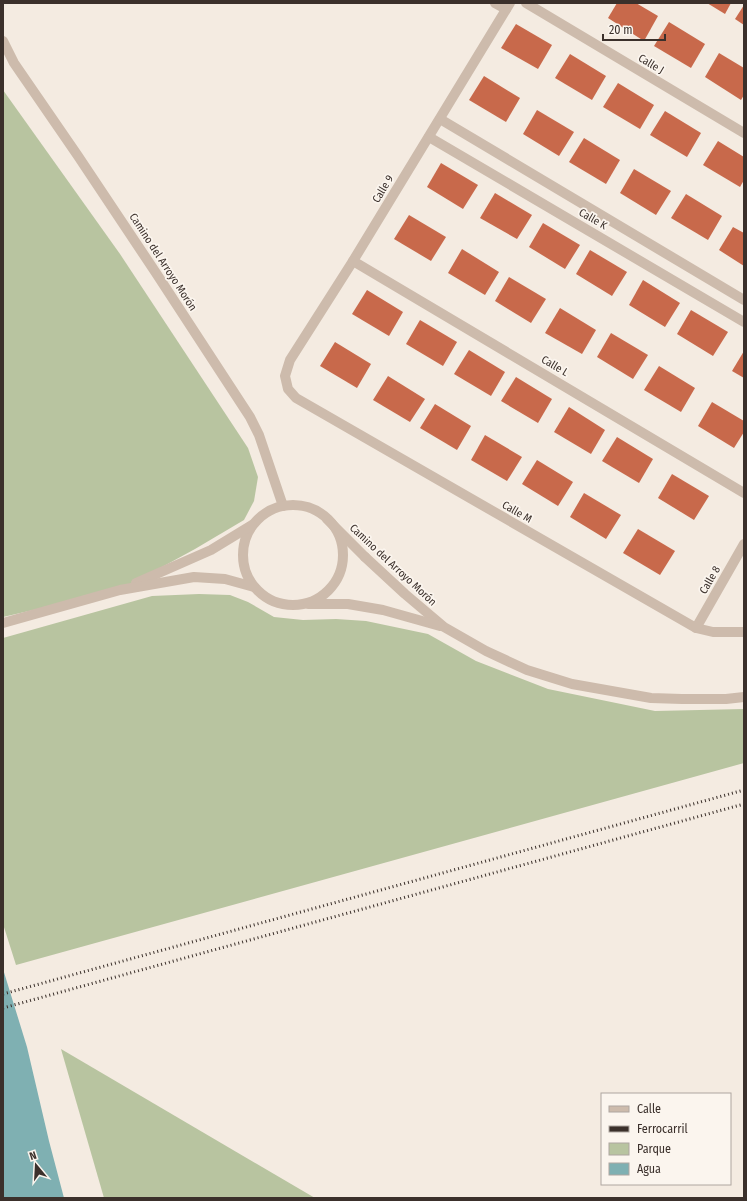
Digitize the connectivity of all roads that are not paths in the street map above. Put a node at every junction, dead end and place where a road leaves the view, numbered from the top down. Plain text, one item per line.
1 (495, 3) edge
2 (526, 3) edge
3 (508, 6) edge
4 (3, 41) edge
5 (440, 119) junction
6 (744, 133) edge
7 (429, 136) junction
8 (353, 261) junction
9 (744, 300) edge
10 (744, 322) edge
11 (288, 389) joint
12 (744, 492) edge
13 (283, 506) junction
14 (327, 519) junction
15 (254, 524) junction
16 (744, 544) edge
17 (254, 587) junction
18 (120, 590) junction
19 (300, 604) junction
20 (3, 623) edge
21 (444, 627) junction
22 (696, 628) junction
23 (744, 632) edge
24 (744, 697) edge

1 - 3 street
2 - 6 street, Calle J
3 - 5 street, Calle 9
4 - 13 street, Camino del Arroyo Morón
5 - 7 street, Calle 9
5 - 9 street, Calle K
7 - 8 street, Calle 9
7 - 10 street, Calle K
8 - 11 street, Calle 9
8 - 12 street, Calle L
11 - 22 street, Calle M
13 - 14 street, Camino del Arroyo Morón
13 - 15 street, Camino del Arroyo Morón
14 - 19 street, Camino del Arroyo Morón
14 - 21 street, Camino del Arroyo Morón
15 - 17 street, Camino del Arroyo Morón
15 - 18 street, Camino del Arroyo Morón
16 - 22 street, Calle 8
17 - 18 street, Camino del Arroyo Morón
17 - 19 street, Camino del Arroyo Morón
18 - 20 street, Camino del Arroyo Morón
19 - 21 street, Camino del Arroyo Morón
21 - 24 street, Camino del Arroyo Morón
22 - 23 street, Calle M

